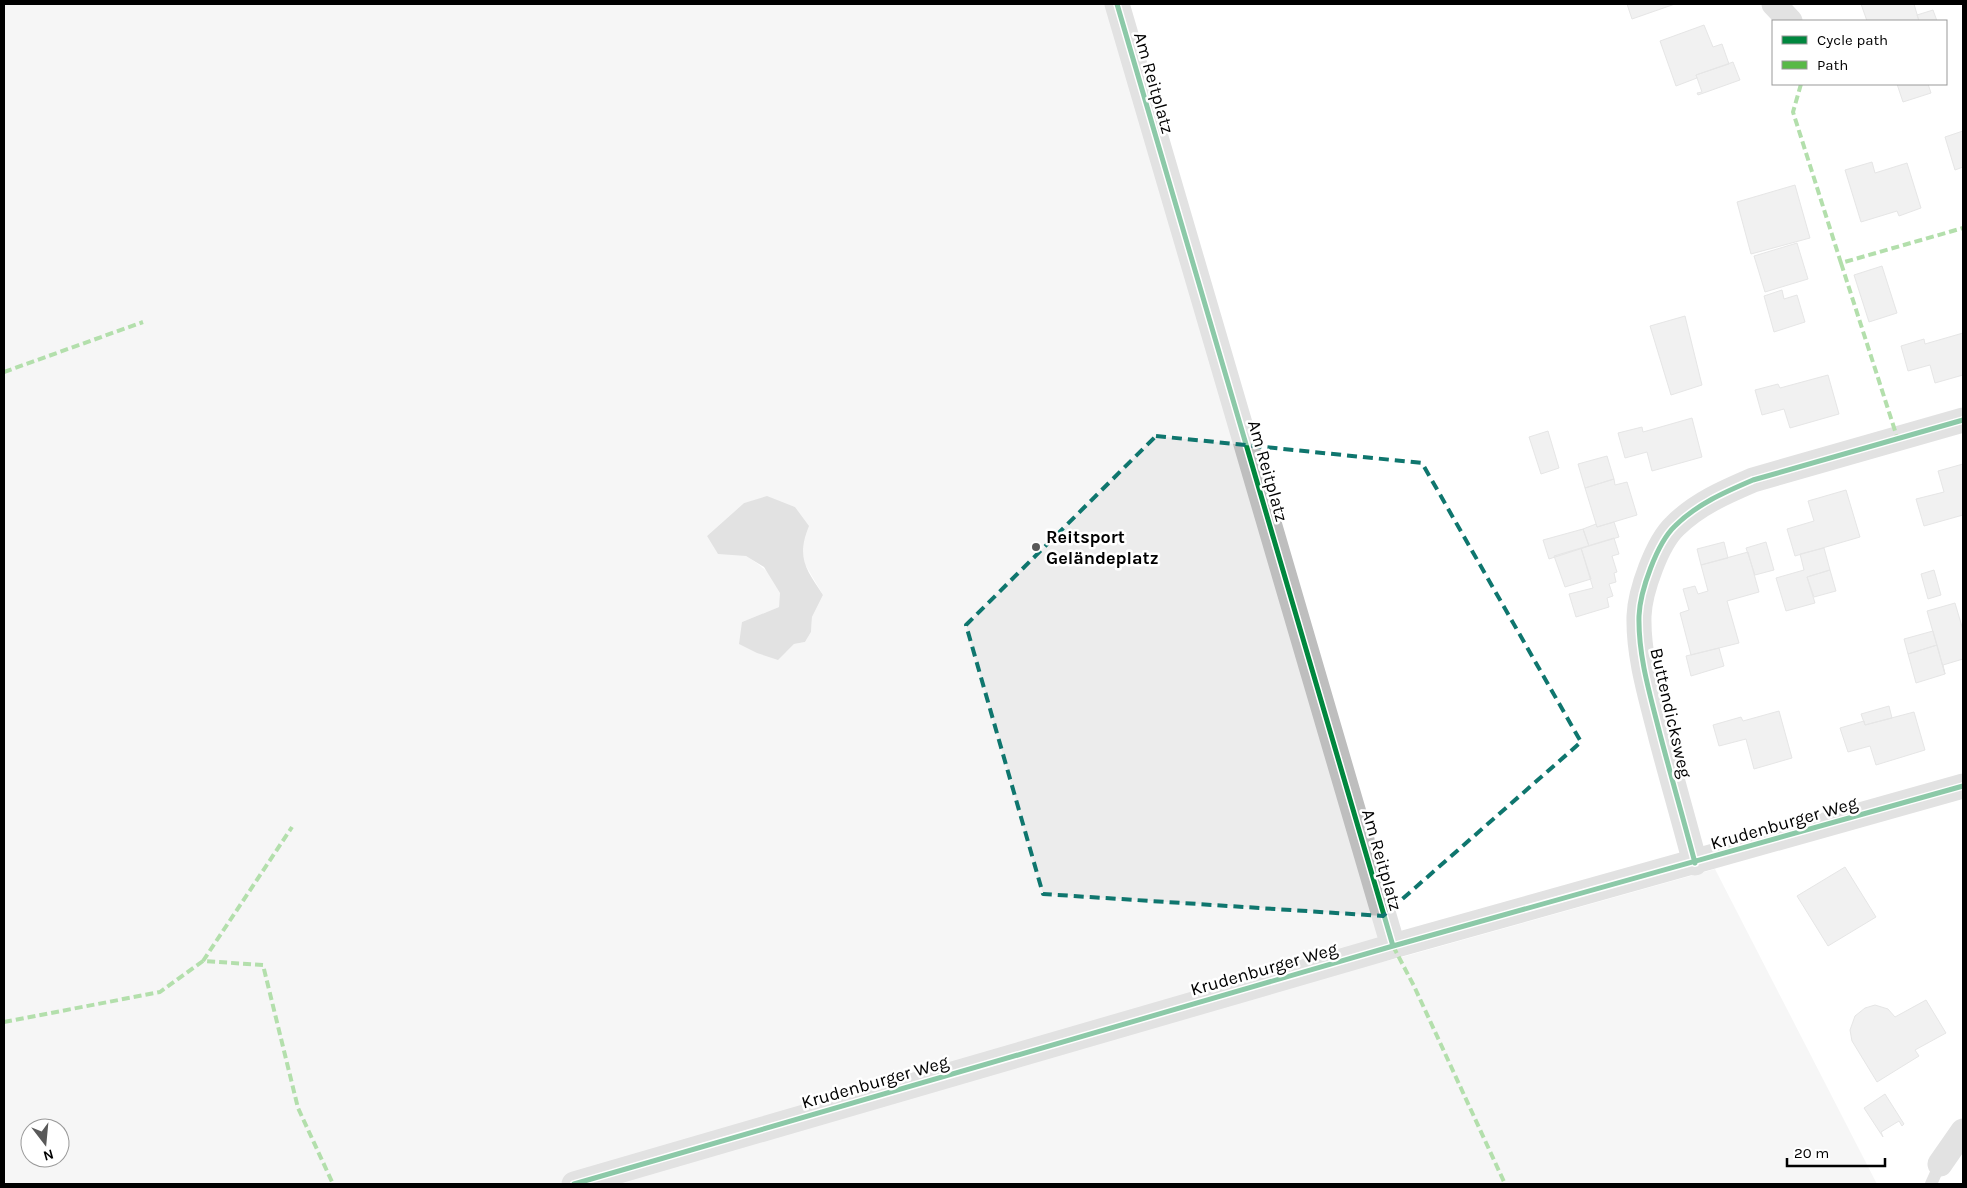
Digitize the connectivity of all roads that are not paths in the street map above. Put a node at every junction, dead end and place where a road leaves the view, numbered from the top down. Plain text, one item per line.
1 (1117, 4) edge
2 (1774, 4) edge
3 (1789, 20) edge
4 (1963, 420) edge
5 (1963, 786) edge
6 (1695, 863) junction
7 (1393, 946) junction
8 (1963, 1130) edge
9 (1936, 1174) edge
10 (574, 1184) edge

1 - 7 street, Am Reitplatz
2 - 3 street
4 - 6 street, Buttendicksweg
5 - 6 street, Krudenburger Weg
6 - 7 street, Krudenburger Weg
7 - 10 street, Krudenburger Weg
8 - 9 street

